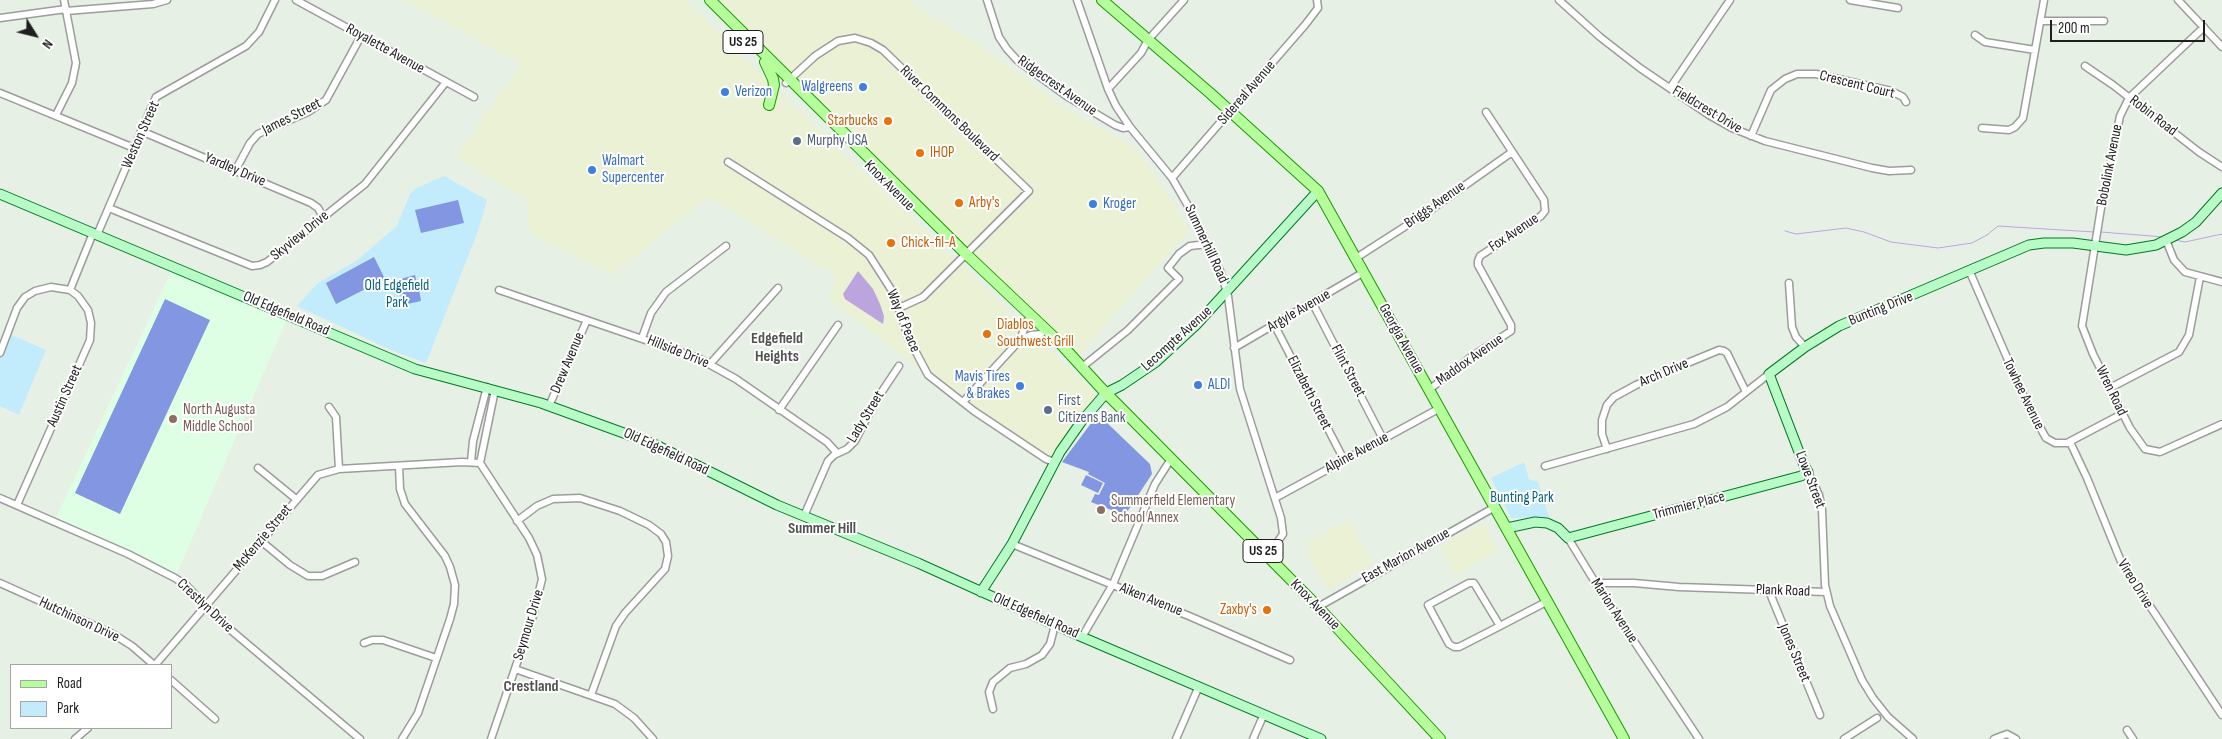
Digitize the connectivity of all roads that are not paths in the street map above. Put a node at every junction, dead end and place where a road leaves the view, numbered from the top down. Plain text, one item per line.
1 (64, 0) edge
2 (167, 0) edge
3 (275, 0) edge
4 (296, 0) edge
5 (701, 0) edge
6 (710, 0) edge
7 (987, 0) edge
8 (1077, 0) edge
9 (1084, 0) edge
10 (1102, 0) edge
11 (1184, 0) edge
12 (1559, 0) edge
13 (1730, 0) edge
14 (1850, 0) edge
15 (2044, 0) edge
16 (2178, 0) edge
17 (1318, 3) edge
18 (1898, 8) dead end
19 (1080, 9) junction
20 (66, 10) junction
21 (0, 18) edge
22 (2040, 21) junction
23 (2104, 21) dead end
24 (2204, 27) junction
25 (1975, 34) dead end
26 (361, 36) junction
27 (1148, 40) junction
28 (2222, 47) edge
29 (2035, 50) junction
30 (764, 62) junction
31 (2085, 66) dead end
32 (788, 81) junction
33 (446, 82) junction
34 (1670, 88) junction
35 (1108, 89) junction
36 (0, 93) edge
37 (474, 97) dead end
38 (2129, 98) junction
39 (1906, 102) dead end
40 (768, 105) dead end
41 (1231, 111) junction
42 (1486, 112) dead end
43 (56, 115) junction
44 (1130, 127) junction
45 (1982, 128) dead end
46 (141, 131) junction
47 (1750, 136) junction
48 (134, 148) junction
49 (1512, 152) junction
50 (728, 162) dead end
51 (2222, 167) edge
52 (236, 170) junction
53 (1911, 170) dead end
54 (1172, 178) junction
55 (1318, 191) junction
56 (2222, 193) edge
57 (0, 194) edge
58 (109, 208) junction
59 (323, 218) junction
60 (95, 234) junction
61 (2166, 240) junction
62 (1208, 244) junction
63 (726, 246) dead end
64 (2095, 246) junction
65 (963, 256) junction
66 (1356, 258) junction
67 (1969, 270) junction
68 (1364, 272) junction
69 (2200, 277) junction
70 (2222, 282) edge
71 (1789, 283) dead end
72 (778, 288) dead end
73 (70, 290) junction
74 (499, 290) dead end
75 (1227, 292) junction
76 (1313, 304) junction
77 (899, 308) junction
78 (586, 320) junction
79 (1027, 321) junction
80 (838, 325) dead end
81 (1274, 326) junction
82 (1511, 331) joint
83 (1041, 334) junction
84 (642, 338) junction
85 (1020, 340) junction
86 (1805, 347) junction
87 (1234, 348) junction
88 (0, 353) edge
89 (710, 364) junction
90 (899, 366) dead end
91 (1081, 368) junction
92 (1769, 374) junction
93 (2110, 388) junction
94 (491, 389) junction
95 (1430, 389) junction
96 (1746, 392) junction
97 (1106, 393) junction
98 (963, 402) junction
99 (549, 406) junction
100 (329, 407) dead end
101 (1440, 408) junction
102 (779, 410) junction
103 (2122, 414) junction
104 (2222, 424) edge
105 (1383, 439) junction
106 (2070, 442) junction
107 (1607, 449) junction
108 (837, 453) junction
109 (1171, 459) junction
110 (1344, 460) junction
111 (471, 462) junction
112 (1054, 462) junction
113 (480, 463) junction
114 (399, 466) junction
115 (1546, 466) dead end
116 (258, 468) dead end
117 (339, 469) junction
118 (1808, 472) junction
119 (0, 498) edge
120 (1275, 498) junction
121 (296, 499) junction
122 (17, 505) junction
123 (1495, 507) junction
124 (804, 516) junction
125 (518, 521) junction
126 (1507, 528) junction
127 (1568, 538) junction
128 (261, 541) junction
129 (1012, 544) junction
130 (1268, 556) junction
131 (355, 562) dead end
132 (0, 583) edge
133 (1113, 584) junction
134 (1598, 587) junction
135 (1768, 591) junction
136 (981, 592) junction
137 (1826, 592) junction
138 (1548, 601) junction
139 (205, 607) junction
140 (1318, 607) junction
141 (1055, 625) junction
142 (1500, 626) junction
143 (1082, 637) junction
144 (364, 643) dead end
145 (436, 658) junction
146 (1290, 660) dead end
147 (153, 664) edge
148 (155, 664) edge
149 (515, 669) junction
150 (172, 681) edge
151 (1199, 686) junction
152 (590, 695) junction
153 (993, 709) dead end
154 (1264, 714) junction
155 (1820, 715) dead end
156 (2222, 715) edge
157 (1877, 718) dead end
158 (215, 719) dead end
159 (87, 729) edge
160 (2127, 730) dead end
161 (1854, 734) junction
162 (75, 739) edge
163 (360, 739) edge
164 (402, 739) edge
165 (491, 739) edge
166 (652, 739) edge
167 (1176, 739) edge
168 (1253, 739) edge
169 (1321, 739) edge
170 (1440, 739) edge
171 (1624, 739) edge
172 (1699, 739) edge
173 (1844, 739) edge
174 (1860, 739) edge
175 (1913, 739) edge
176 (1994, 739) edge
177 (2016, 739) edge
178 (2133, 739) edge

1 - 20 street
2 - 20 street
3 - 46 street, Weston Street
4 - 26 street, Royalette Avenue
5 - 30 main road, Knox Avenue / US 25
6 - 32 main road, Knox Avenue / US 25
7 - 44 street, Ridgecrest Avenue
8 - 19 street, Summerhill Road
9 - 19 street
10 - 27 main road, Georgia Avenue
11 - 27 street
12 - 34 street, Fieldcrest Drive
13 - 34 street
14 - 18 street
15 - 22 street
16 - 24 street
17 - 41 street, Sidereal Avenue
19 - 35 street, Summerhill Road
20 - 21 street
20 - 43 street
22 - 23 street
22 - 29 street
24 - 28 street
24 - 38 street, Bobolink Avenue
25 - 29 street
26 - 33 street, Royalette Avenue
26 - 52 street, James Street
27 - 35 street
27 - 41 main road, Georgia Avenue
29 - 45 street
30 - 32 main road, Knox Avenue / US 25
30 - 40 main road
31 - 38 street, Robin Road
32 - 65 main road, Knox Avenue / US 25
32 - 65 street, River Commons Boulevard
33 - 37 street, Royalette Avenue
33 - 59 street, Skyview Drive
34 - 47 street, Fieldcrest Drive
35 - 44 street, Summerhill Road
36 - 43 street
38 - 51 street, Robin Road
38 - 64 street, Bobolink Avenue
39 - 47 street, Crescent Court
41 - 54 street, Sidereal Avenue
41 - 55 main road, Georgia Avenue
42 - 49 street, Fox Avenue
43 - 48 street
44 - 54 street, Summerhill Road
46 - 48 street, Weston Street
46 - 52 street, Yardley Drive
47 - 53 street, Fieldcrest Drive
48 - 58 street, Weston Street
49 - 66 street, Briggs Avenue
49 - 82 street, Fox Avenue
50 - 77 street, Way of Peace
52 - 59 street, Yardley Drive
54 - 62 street, Summerhill Road
55 - 66 main road, Georgia Avenue
55 - 75 street, Lecompte Avenue
56 - 61 street, Bunting Drive
57 - 60 street, Old Edgefield Road
58 - 59 street, Skyview Drive
58 - 60 street, Weston Street
60 - 73 street, Weston Street
60 - 94 street, Old Edgefield Road
61 - 64 street, Bunting Drive
61 - 69 street
62 - 75 street, Summerhill Road
62 - 91 street
63 - 84 street
64 - 67 street, Bunting Drive
64 - 93 street, Wren Road
65 - 77 street
65 - 79 main road, Knox Avenue / US 25
65 - 91 main road, Knox Avenue / US 25
66 - 68 main road, Georgia Avenue
67 - 86 street, Bunting Drive
67 - 106 street, Towhee Avenue
68 - 76 street, Argyle Avenue
68 - 95 main road, Georgia Avenue
69 - 70 street
69 - 93 street
71 - 86 street
72 - 89 street
73 - 88 street
73 - 122 street, Austin Street
74 - 78 street, Hillside Drive
75 - 87 street, Summerhill Road
75 - 97 street, Lecompte Avenue
76 - 81 street, Argyle Avenue
76 - 105 street, Flint Street
77 - 98 street, Way of Peace
78 - 84 street, Hillside Drive
78 - 99 street, Drew Avenue
79 - 83 main road, Knox Avenue / US 25
79 - 85 street
80 - 102 street
81 - 87 street, Argyle Avenue
81 - 110 street, Elizabeth Street
82 - 95 street, Maddox Avenue
83 - 85 street
83 - 91 main road, Knox Avenue / US 25
84 - 89 street, Hillside Drive
85 - 98 street
86 - 92 street, Bunting Drive
87 - 120 street, Summerhill Road
89 - 102 street, Hillside Drive
90 - 108 street, Lady Street
91 - 97 main road, Knox Avenue / US 25
92 - 96 street, Bunting Drive
92 - 118 street, Lowe Street
93 - 103 street, Wren Road
94 - 99 street, Old Edgefield Road
94 - 111 street
94 - 113 street
95 - 101 main road, Georgia Avenue
96 - 107 street, Bunting Drive
96 - 107 street, Arch Drive
97 - 109 main road, Knox Avenue / US 25
97 - 112 street, Lecompte Avenue
98 - 112 street, Way of Peace
99 - 124 street, Old Edgefield Road
100 - 117 street
101 - 105 street, Alpine Avenue
101 - 123 main road, Georgia Avenue
102 - 108 street, Hillside Drive
103 - 104 street, Wren Road
103 - 106 street
105 - 110 street, Alpine Avenue
106 - 156 street, Vireo Drive
107 - 115 street, Bunting Drive
108 - 124 street, Lady Street
109 - 130 main road, Knox Avenue / US 25
109 - 133 street
110 - 120 street, Alpine Avenue
111 - 113 street
111 - 114 street, McKenzie Street
112 - 129 street, Lecompte Avenue
113 - 125 street, Seymour Drive
114 - 117 street, McKenzie Street
114 - 145 street
116 - 121 street
117 - 121 street, McKenzie Street
118 - 127 street, Trimmier Place
118 - 137 street, Lowe Street
119 - 122 street, Crestlyn Drive
120 - 130 street, Summerhill Road
121 - 128 street, McKenzie Street
122 - 139 street, Crestlyn Drive
123 - 126 main road, Georgia Avenue
123 - 140 street, East Marion Avenue
124 - 136 street, Old Edgefield Road
125 - 149 street, Seymour Drive
125 - 152 street
126 - 127 street, Marion Avenue
126 - 138 main road, Georgia Avenue
127 - 134 street, Marion Avenue
128 - 131 street
128 - 139 street, McKenzie Street
129 - 133 street, Aiken Avenue
129 - 136 street, Lecompte Avenue
130 - 140 main road, Knox Avenue / US 25
132 - 147 street, Hutchinson Drive
133 - 143 street
133 - 146 street, Aiken Avenue
134 - 135 street, Plank Road
134 - 172 street, Marion Avenue
135 - 137 street, Plank Road
135 - 155 street, Jones Street
136 - 141 street, Old Edgefield Road
137 - 175 street, Plank Road
138 - 142 street
138 - 171 main road, Georgia Avenue
139 - 148 street, McKenzie Street
139 - 163 street, Crestlyn Drive
140 - 170 main road, Knox Avenue / US 25
141 - 143 street, Old Edgefield Road
141 - 153 street
142 - 142 street
143 - 151 street, Old Edgefield Road
144 - 145 street
145 - 164 street
149 - 152 street
149 - 165 street, Seymour Drive
150 - 158 street
151 - 154 street, Old Edgefield Road
151 - 167 street
152 - 166 street
154 - 168 street
154 - 169 street, Old Edgefield Road
157 - 161 street
159 - 162 street
160 - 178 street
161 - 173 street
161 - 174 street
176 - 177 street

